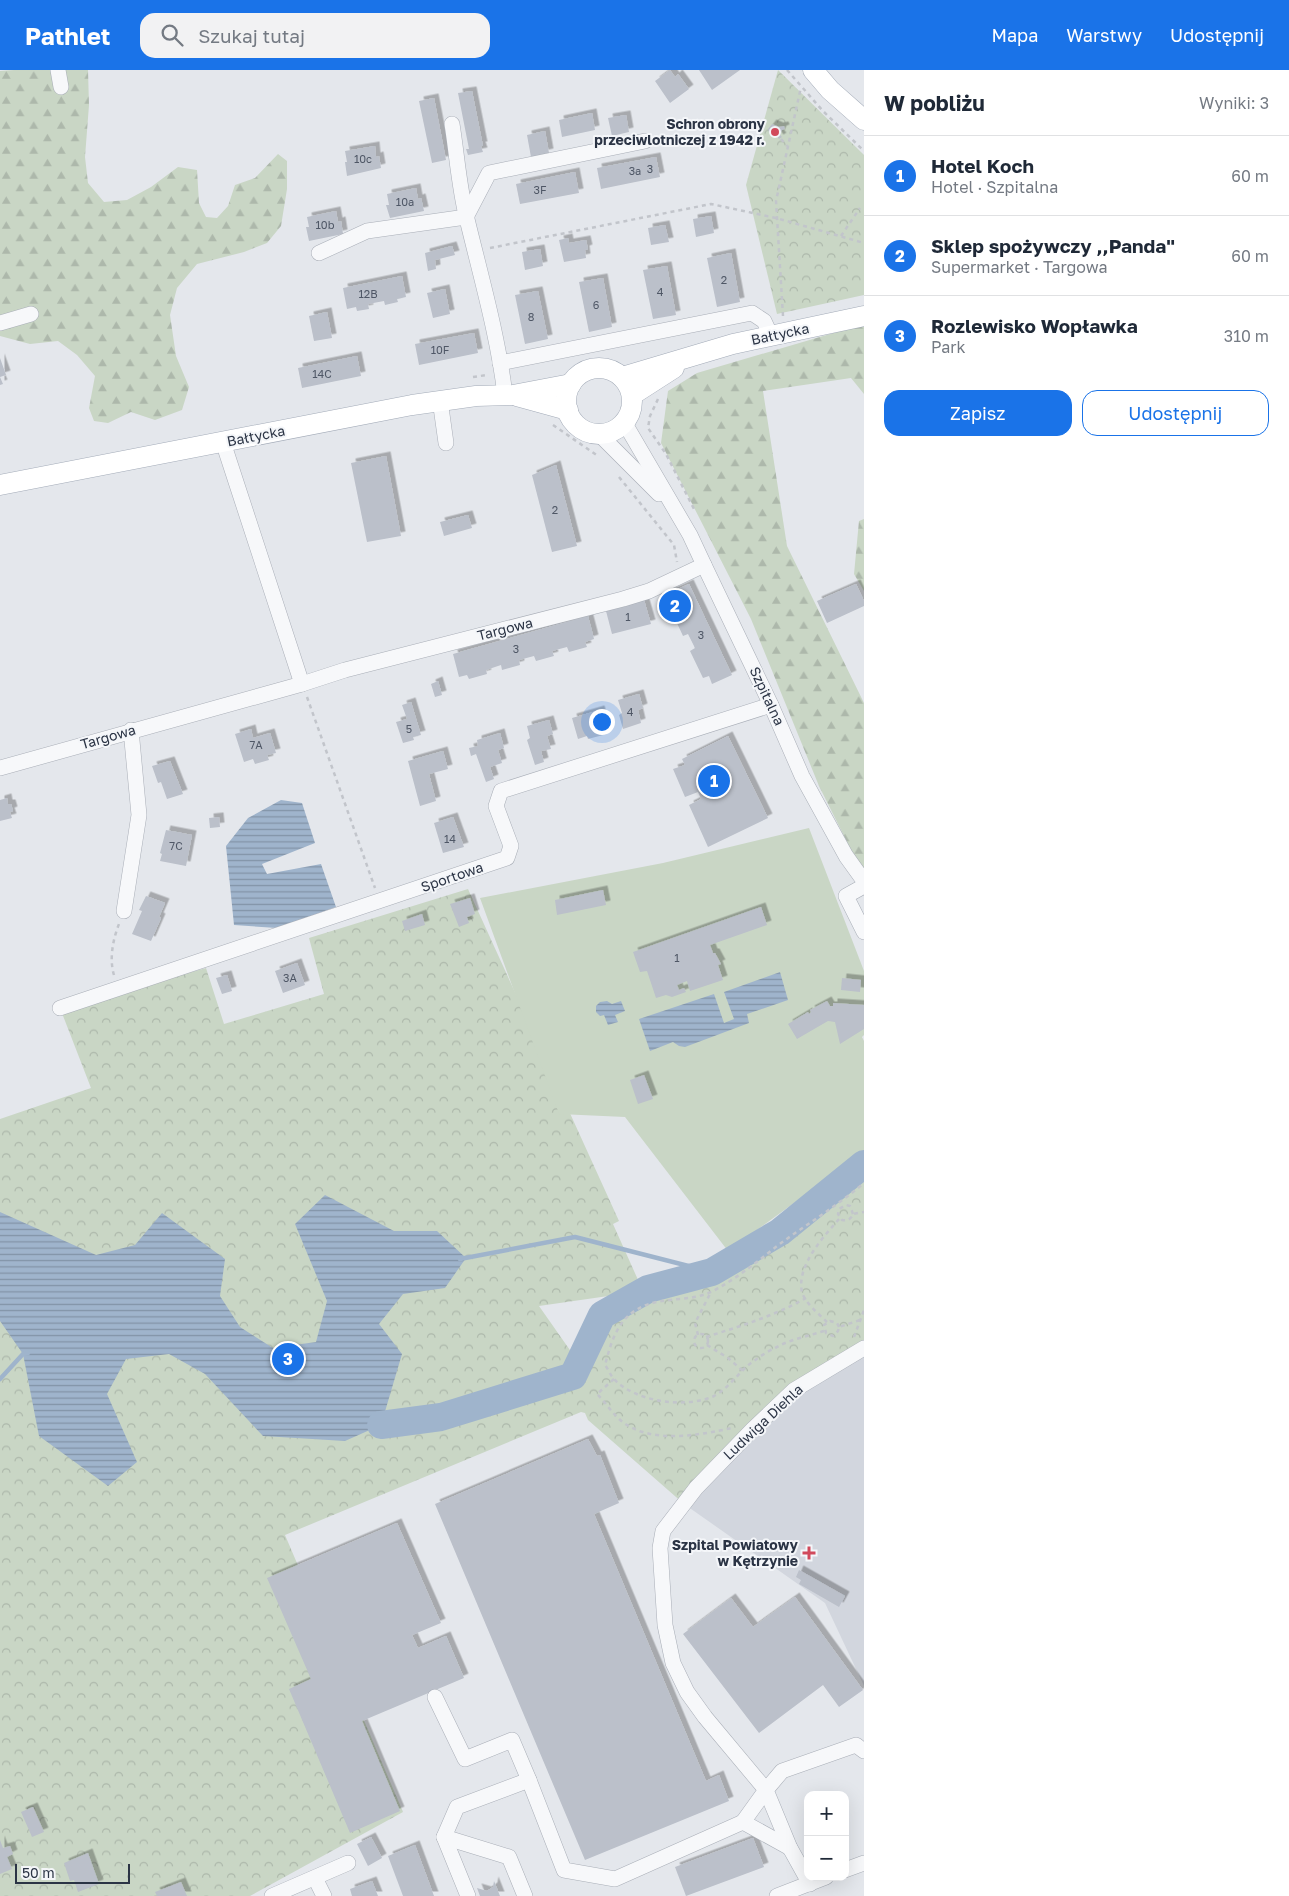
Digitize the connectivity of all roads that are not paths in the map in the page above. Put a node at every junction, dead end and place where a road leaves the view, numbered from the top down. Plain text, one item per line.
1 (58, 70) edge
2 (812, 70) edge
3 (61, 87) dead end
4 (864, 120) edge
5 (452, 124) dead end
6 (645, 141) dead end
7 (466, 218) junction
8 (319, 253) dead end
9 (31, 314) dead end
10 (864, 316) edge
11 (0, 323) edge
12 (772, 336) junction
13 (696, 354) junction
14 (500, 363) junction
15 (622, 377) junction
16 (571, 384) junction
17 (509, 395) junction
18 (632, 395) junction
19 (440, 400) junction
20 (568, 410) junction
21 (624, 422) junction
22 (598, 434) junction
23 (223, 442) junction
24 (446, 443) dead end
25 (0, 485) edge
26 (674, 509) junction
27 (704, 565) junction
28 (302, 684) junction
29 (771, 705) junction
30 (131, 730) junction
31 (0, 768) edge
32 (864, 881) edge
33 (864, 886) edge
34 (124, 911) road end
35 (864, 932) edge
36 (60, 1008) dead end
37 (858, 1344) edge
38 (435, 1697) dead end
39 (864, 1751) edge
40 (529, 1780) junction
41 (766, 1790) junction
42 (743, 1822) junction
43 (444, 1836) junction
44 (790, 1848) junction
45 (348, 1863) dead end
46 (864, 1863) edge
47 (849, 1869) edge
48 (315, 1878) junction
49 (817, 1881) edge
50 (810, 1884) junction
51 (272, 1896) edge
52 (324, 1896) edge
53 (468, 1896) edge
54 (525, 1896) edge
55 (777, 1896) edge

1 - 3 street
2 - 4 main road
5 - 7 street
6 - 7 street
7 - 8 street
7 - 14 street
9 - 11 street
10 - 12 main road, Bałtycka
12 - 13 main road, Bałtycka
12 - 14 street
13 - 15 main road, Bałtycka
13 - 18 main road, Bałtycka
14 - 17 street
15 - 16 main road
15 - 18 main road
16 - 17 main road, Bałtycka
16 - 20 main road
17 - 19 main road, Bałtycka
17 - 20 main road, Bałtycka
18 - 21 main road
19 - 23 main road, Bałtycka
19 - 24 street
20 - 22 main road
21 - 22 main road
21 - 26 street, Szpitalna
22 - 26 street, Szpitalna
23 - 25 main road, Bałtycka
23 - 28 street
26 - 27 street, Szpitalna
27 - 28 street, Targowa
27 - 29 street, Szpitalna
28 - 30 street, Targowa
29 - 32 street, Szpitalna
29 - 36 street, Sportowa
30 - 31 street, Targowa
30 - 34 street
33 - 35 street
37 - 41 street, Ludwiga Diehla
38 - 40 street
39 - 41 street
40 - 42 street
40 - 43 street
41 - 42 street
41 - 44 street, Ludwiga Diehla
42 - 44 street
43 - 53 street
43 - 54 street
44 - 50 street, Ludwiga Diehla
45 - 48 street
46 - 47 street
48 - 51 street
48 - 52 street
49 - 50 street
50 - 55 street

